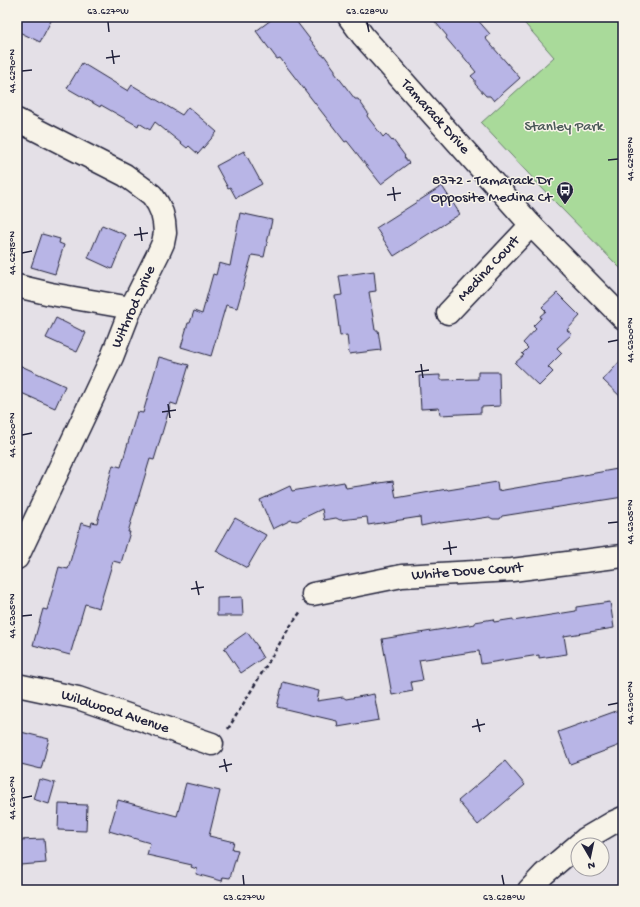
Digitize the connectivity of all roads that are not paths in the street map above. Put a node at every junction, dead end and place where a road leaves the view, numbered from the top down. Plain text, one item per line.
1 (349, 17) edge
2 (17, 120) edge
3 (531, 225) junction
4 (17, 286) edge
5 (131, 308) junction
6 (448, 313) dead end
7 (623, 318) edge
8 (623, 556) edge
9 (17, 558) edge
10 (313, 594) road end
11 (17, 685) edge
12 (212, 744) road end
13 (623, 818) edge
14 (529, 890) edge

1 - 3 street, Tamarack Drive
2 - 5 street, Withrod Drive
3 - 6 street, Medina Court
3 - 7 street, Tamarack Drive
4 - 5 street
5 - 9 street, Withrod Drive
8 - 10 street, White Dove Court
11 - 12 street, Wildwood Avenue
13 - 14 street

